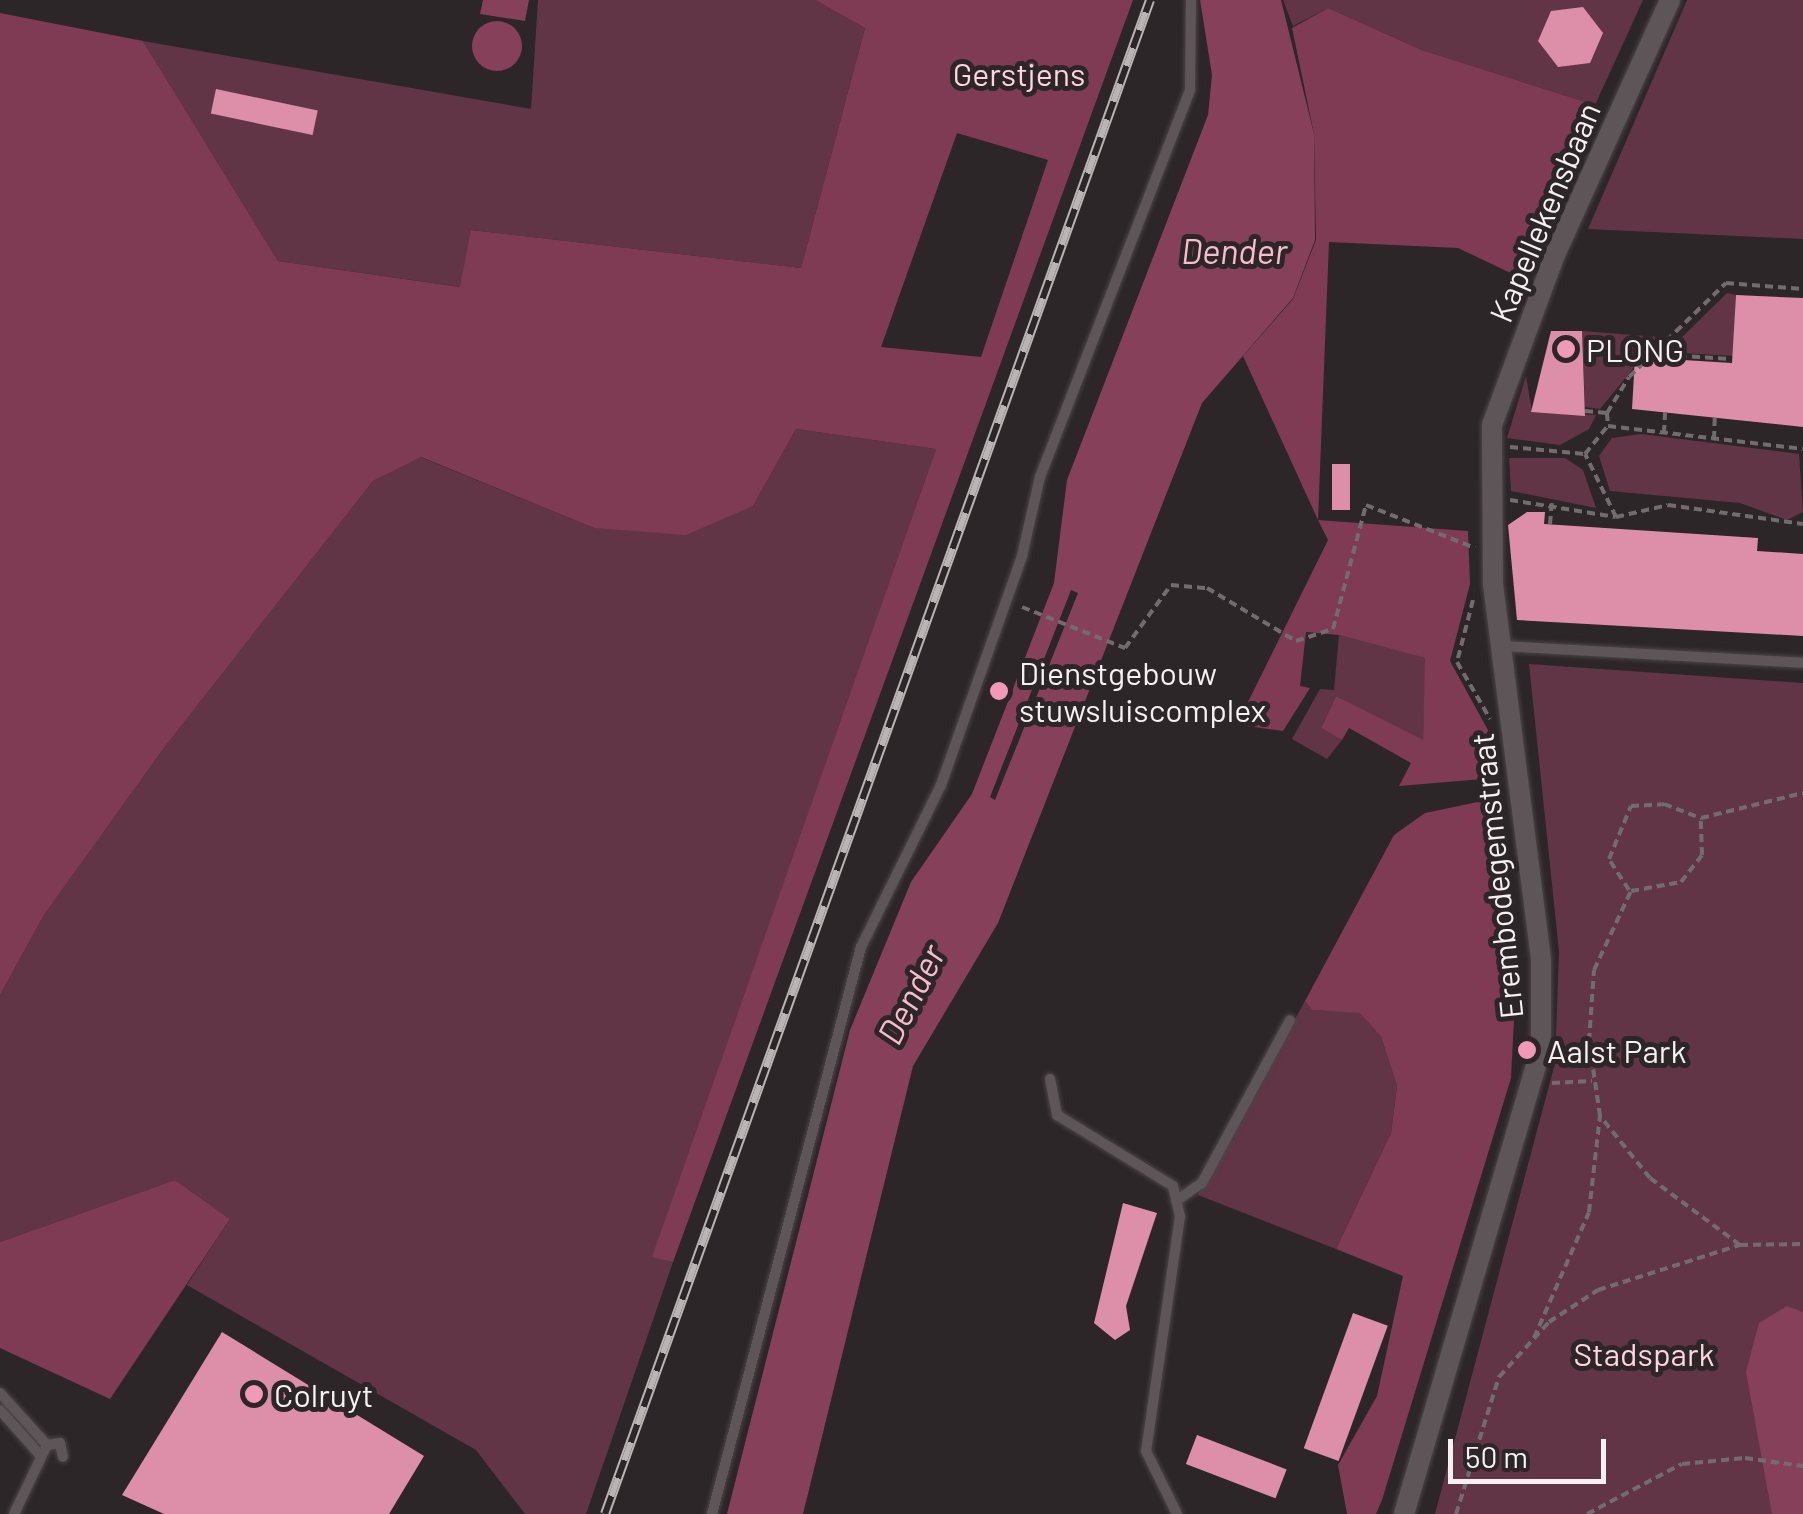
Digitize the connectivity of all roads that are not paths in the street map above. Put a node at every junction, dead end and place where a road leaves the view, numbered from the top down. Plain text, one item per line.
1 (1192, 0) edge
2 (1670, 0) edge
3 (1490, 449) joint
4 (1501, 646) junction
5 (1803, 663) edge
6 (1290, 1020) dead end
7 (1050, 1079) dead end
8 (1176, 1201) junction
9 (0, 1393) edge
10 (0, 1410) edge
11 (44, 1450) junction
12 (63, 1457) dead end
13 (14, 1514) edge
14 (712, 1514) edge
15 (1177, 1514) edge
16 (1404, 1514) edge

1 - 14 lane
2 - 3 street, Kapellekensbaan
3 - 4 street, Erembodegemstraat
4 - 5 lane
4 - 16 street, Erembodegemstraat
6 - 8 lane
7 - 8 lane
8 - 15 lane
9 - 11 lane
10 - 11 lane
11 - 12 lane
11 - 13 lane

